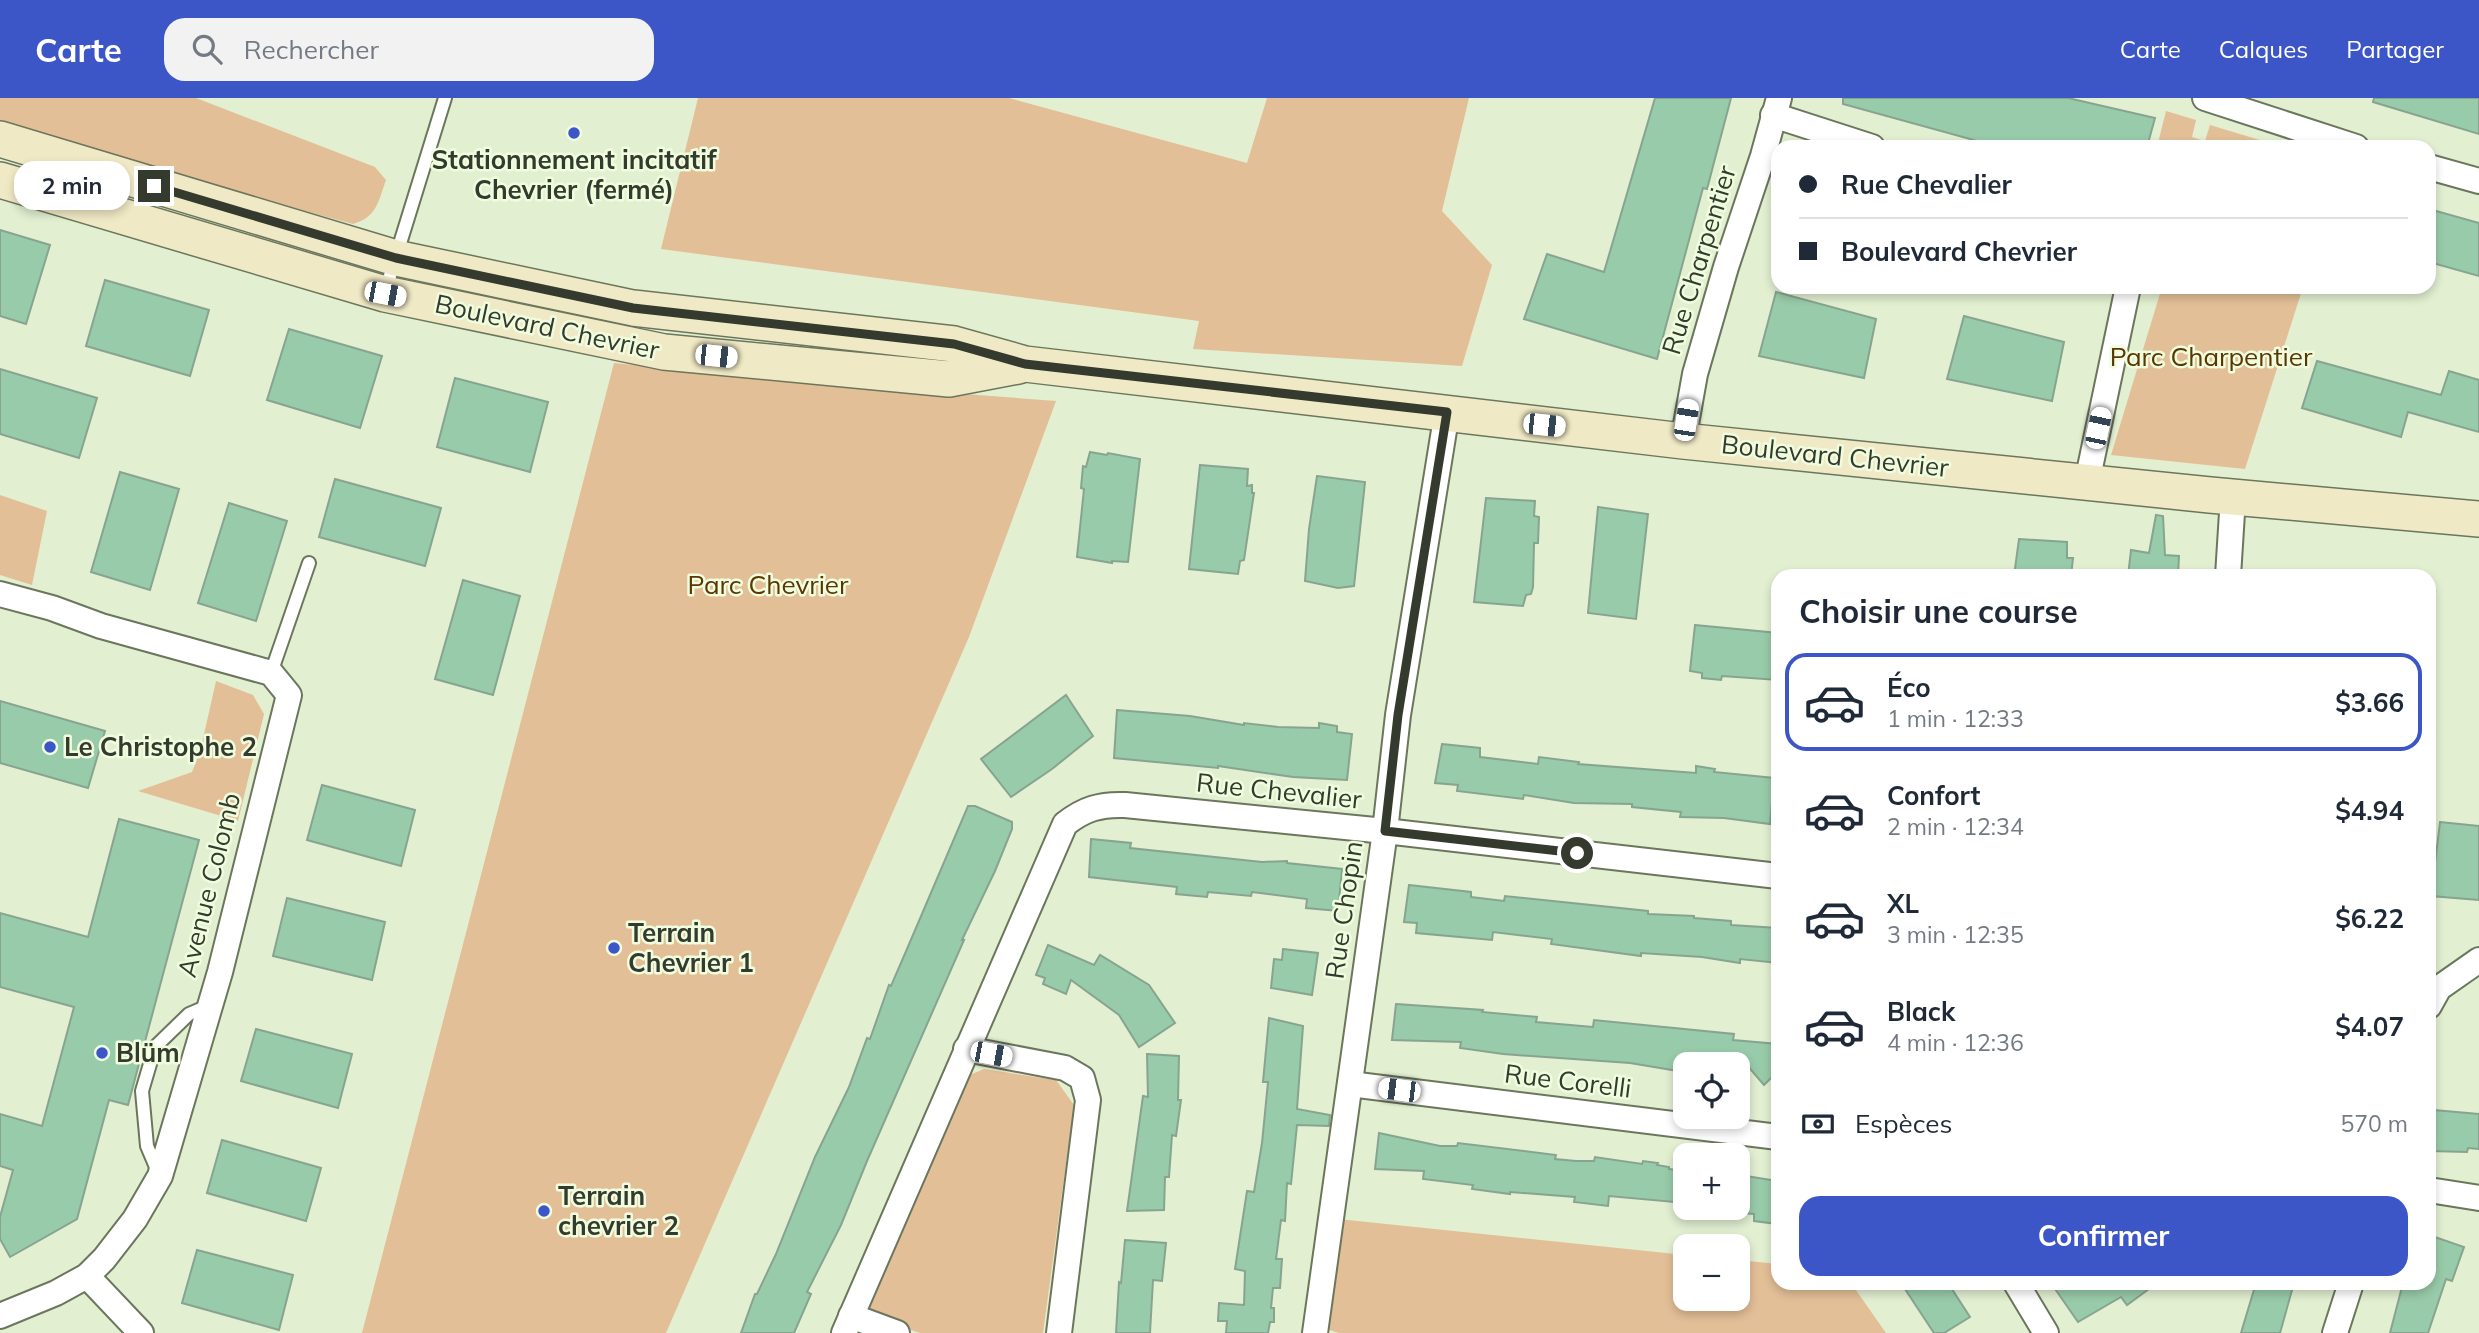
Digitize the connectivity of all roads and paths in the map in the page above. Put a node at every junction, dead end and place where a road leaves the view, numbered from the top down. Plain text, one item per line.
1 (445, 98) edge
2 (2205, 98) edge
3 (1776, 107) edge
4 (0, 139) edge
5 (1855, 140) edge
6 (2334, 140) edge
7 (2436, 169) edge
8 (0, 180) edge
9 (2479, 181) edge
10 (396, 258) junction
11 (385, 294) junction
12 (2127, 294) edge
13 (583, 316) junction
14 (1447, 412) junction
15 (1683, 441) junction
16 (2087, 482) junction
17 (2233, 497) junction
18 (2479, 519) edge
19 (309, 563) dead end
20 (2228, 569) edge
21 (0, 594) edge
22 (271, 673) junction
23 (1385, 831) junction
24 (1771, 875) edge
25 (2479, 960) edge
26 (2436, 993) edge
27 (210, 1005) junction
28 (966, 1049) junction
29 (1350, 1084) junction
30 (1771, 1136) edge
31 (160, 1176) junction
32 (2436, 1191) edge
33 (2479, 1198) edge
34 (87, 1276) junction
35 (2020, 1290) edge
36 (2349, 1290) edge
37 (0, 1316) edge
38 (847, 1325) edge
39 (141, 1333) edge
40 (897, 1333) edge
41 (1059, 1333) edge
42 (1315, 1333) edge
43 (2046, 1333) edge
44 (2335, 1333) edge

1 - 10 lane
2 - 6 street
3 - 5 street
3 - 15 street, Rue Charpentier
4 - 10 street, Boulevard Chevrier
7 - 9 street
8 - 11 street, Boulevard Chevrier
10 - 11 lane
10 - 13 street, Boulevard Chevrier
11 - 13 street, Boulevard Chevrier
12 - 16 street
13 - 14 street, Boulevard Chevrier
14 - 15 street, Boulevard Chevrier
14 - 23 street, Rue Chopin
15 - 16 street, Boulevard Chevrier
16 - 17 street, Boulevard Chevrier
17 - 18 street, Boulevard Chevrier
17 - 20 street
19 - 22 lane
21 - 22 street
22 - 27 street, Avenue Colomb
23 - 24 street, Rue Chevalier
23 - 28 street, Rue Chevalier
23 - 29 street, Rue Chopin
25 - 26 street
27 - 31 street, Avenue Colomb
27 - 31 lane
28 - 38 street, Rue Chevalier
28 - 41 street
29 - 30 street, Rue Corelli
29 - 42 street, Rue Chopin
31 - 34 street, Avenue Colomb
32 - 33 street
34 - 37 street, Avenue Colomb
34 - 39 street
35 - 43 street
36 - 44 street
38 - 40 street, Rue Chevalier

